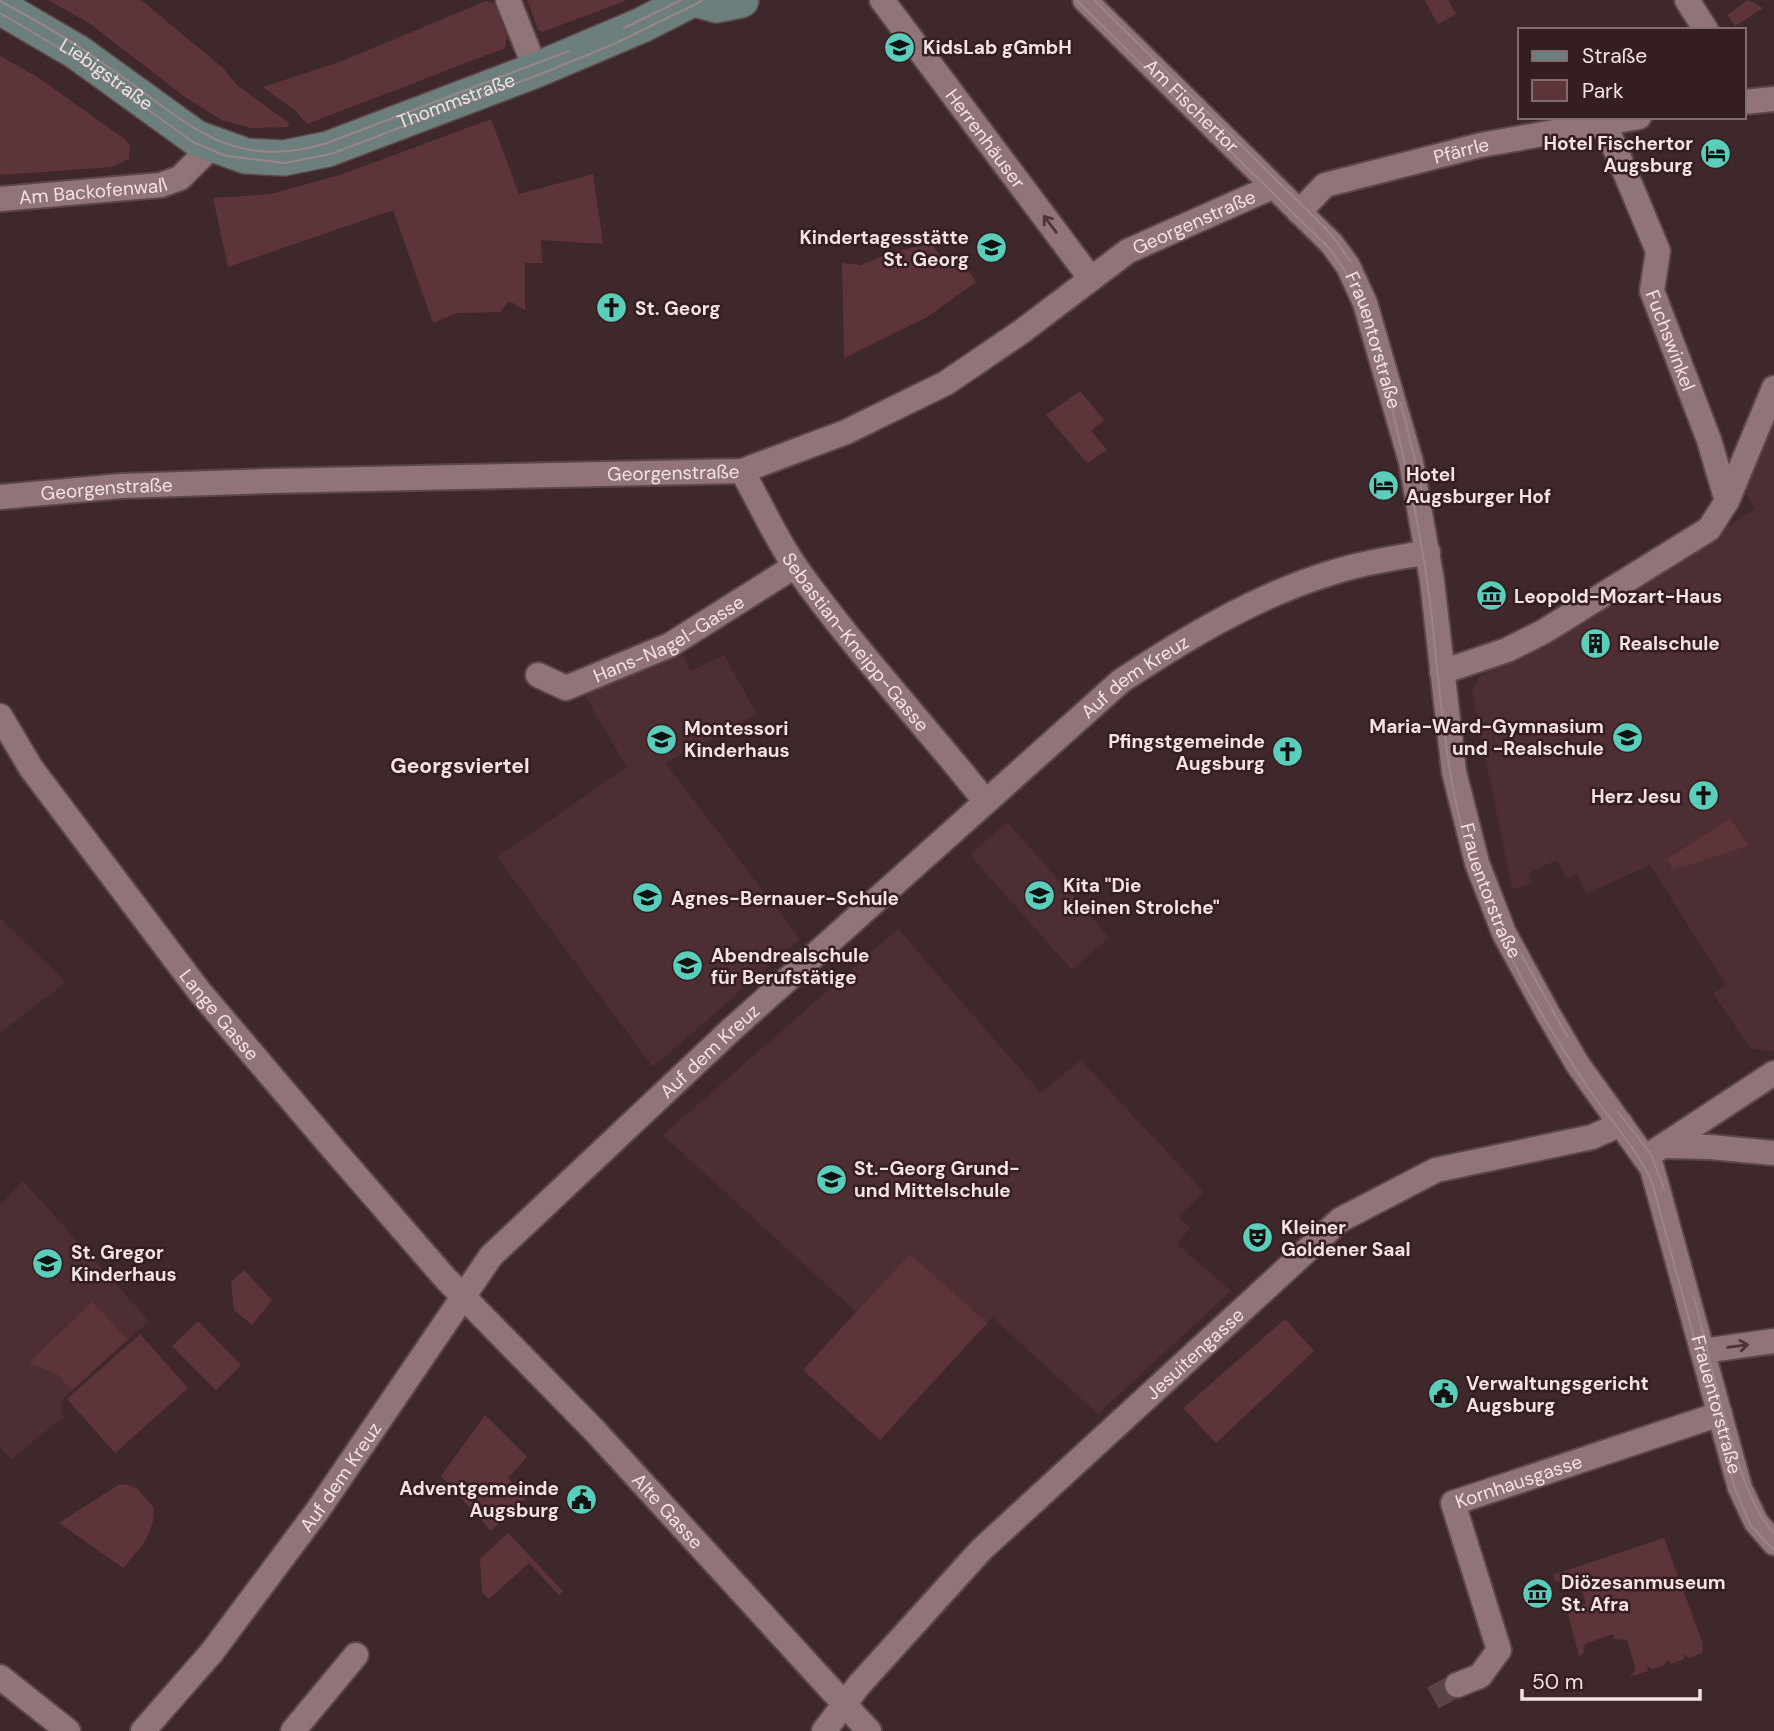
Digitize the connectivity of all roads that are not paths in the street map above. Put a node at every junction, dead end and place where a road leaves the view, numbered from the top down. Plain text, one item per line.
1 (508, 0) edge
2 (691, 0) edge
3 (698, 0) edge
4 (741, 0) edge
5 (881, 0) edge
6 (1084, 0) edge
7 (1687, 0) edge
8 (0, 7) edge
9 (1705, 28) edge
10 (536, 70) junction
11 (1774, 99) edge
12 (1746, 102) edge
13 (1625, 119) edge
14 (1604, 122) junction
15 (212, 146) junction
16 (1272, 187) junction
17 (0, 199) edge
18 (1299, 212) junction
19 (1091, 279) junction
20 (1774, 388) edge
21 (742, 471) junction
22 (0, 497) edge
23 (1727, 501) junction
24 (1428, 552) junction
25 (795, 566) junction
26 (1442, 672) junction
27 (538, 676) dead end
28 (0, 716) edge
29 (986, 802) junction
30 (1774, 1073) edge
31 (1621, 1124) junction
32 (1655, 1152) junction
33 (1774, 1153) edge
34 (462, 1295) junction
35 (1774, 1341) edge
36 (1703, 1351) junction
37 (1720, 1414) junction
38 (1774, 1543) edge
39 (356, 1655) dead end
40 (0, 1677) edge
41 (1457, 1685) tunnel mouth
42 (845, 1704) junction
43 (68, 1731) edge
44 (143, 1731) edge
45 (293, 1731) edge
46 (824, 1731) edge
47 (869, 1731) edge

1 - 10 street
2 - 10 street, Thommstraße
3 - 4 street
19 -> 5 street, Herrenhäuser
6 - 16 street, Am Fischertor
7 - 9 street
8 - 15 street, Liebigstraße
10 - 15 street, Thommstraße
11 - 12 street
13 - 14 street, Pfärrle
14 - 18 street, Pfärrle
14 - 23 street, Fuchswinkel
15 - 17 street, Am Backofenwall
16 - 18 street, Am Fischertor
16 - 19 street, Georgenstraße
18 - 24 street, Frauentorstraße
19 - 21 street, Georgenstraße
20 - 23 street
21 - 22 street, Georgenstraße
21 - 25 street, Sebastian-Kneipp-Gasse
23 - 26 street
24 - 26 street, Frauentorstraße
24 - 29 street, Auf dem Kreuz
25 - 27 street, Hans-Nagel-Gasse
25 - 29 street, Sebastian-Kneipp-Gasse
26 - 31 street, Frauentorstraße
28 - 34 street, Lange Gasse
29 - 34 street, Auf dem Kreuz
30 - 32 street
31 - 32 street, Frauentorstraße
31 - 42 street, Jesuitengasse
32 - 33 street
32 - 36 street, Frauentorstraße
34 - 42 street, Alte Gasse
34 - 44 street, Auf dem Kreuz
36 -> 35 street
36 - 37 street, Frauentorstraße
37 - 38 street, Frauentorstraße
37 - 41 street, Kornhausgasse
39 - 45 street
40 - 43 street
42 - 46 street, Jesuitengasse
42 - 47 street, Alte Gasse

